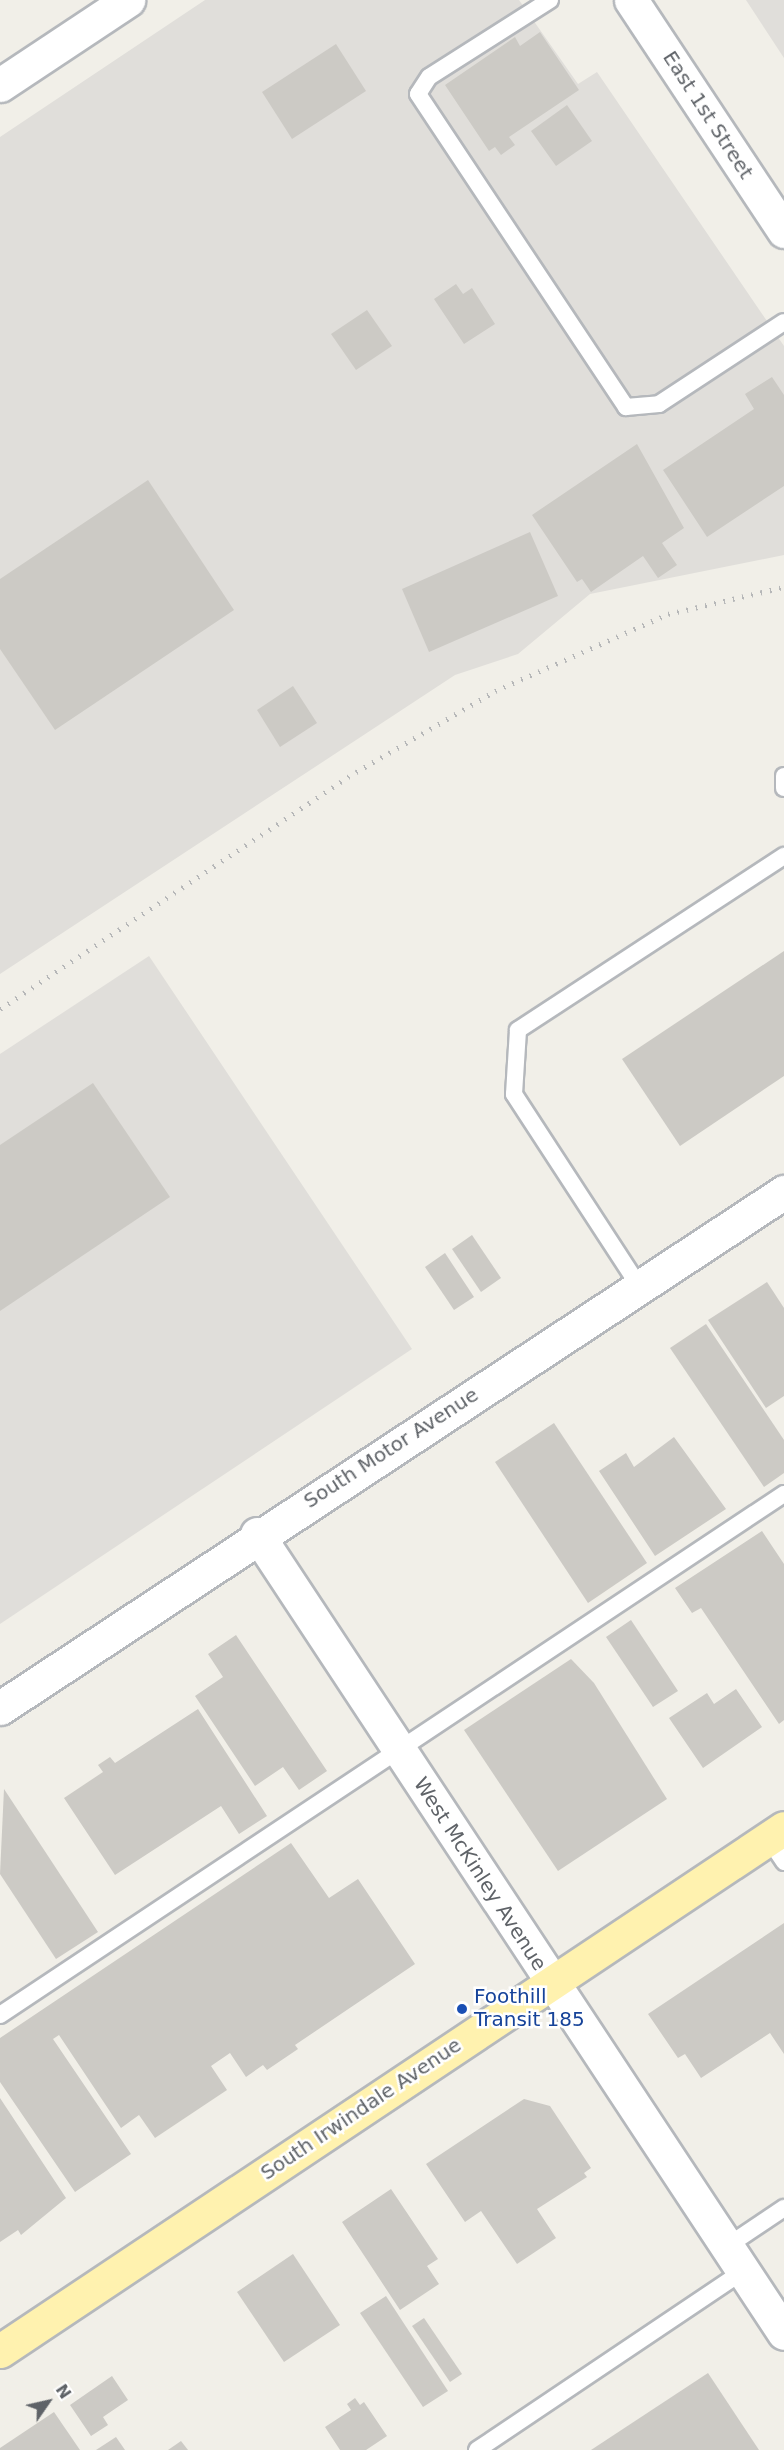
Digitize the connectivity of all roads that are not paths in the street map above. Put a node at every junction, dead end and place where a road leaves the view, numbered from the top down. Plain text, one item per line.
1 (128, 0) edge
2 (550, 0) edge
3 (631, 0) edge
4 (0, 85) edge
5 (784, 231) edge
6 (784, 322) edge
7 (784, 776) edge
8 (784, 788) edge
9 (784, 856) edge
10 (784, 1192) edge
11 (639, 1286) junction
12 (784, 1494) edge
13 (257, 1534) junction
14 (0, 1708) edge
15 (399, 1750) junction
16 (779, 1843) edge
17 (550, 1982) junction
18 (0, 2015) edge
19 (784, 2208) edge
20 (734, 2259) junction
21 (784, 2333) edge
22 (0, 2351) edge
23 (477, 2450) edge

1 - 4 street
2 - 6 lane
3 - 5 street, East 1st Street
7 - 8 lane
9 - 11 lane
10 - 11 street, South Motor Avenue
11 - 13 street, South Motor Avenue
12 - 15 lane
13 - 14 street, South Motor Avenue
13 - 15 street, West McKinley Avenue
15 - 17 street, West McKinley Avenue
15 - 18 lane
16 - 17 main road, South Irwindale Avenue
17 - 20 street, West McKinley Avenue
17 - 22 main road, South Irwindale Avenue
19 - 20 lane
20 - 21 street, West McKinley Avenue
20 - 23 lane

